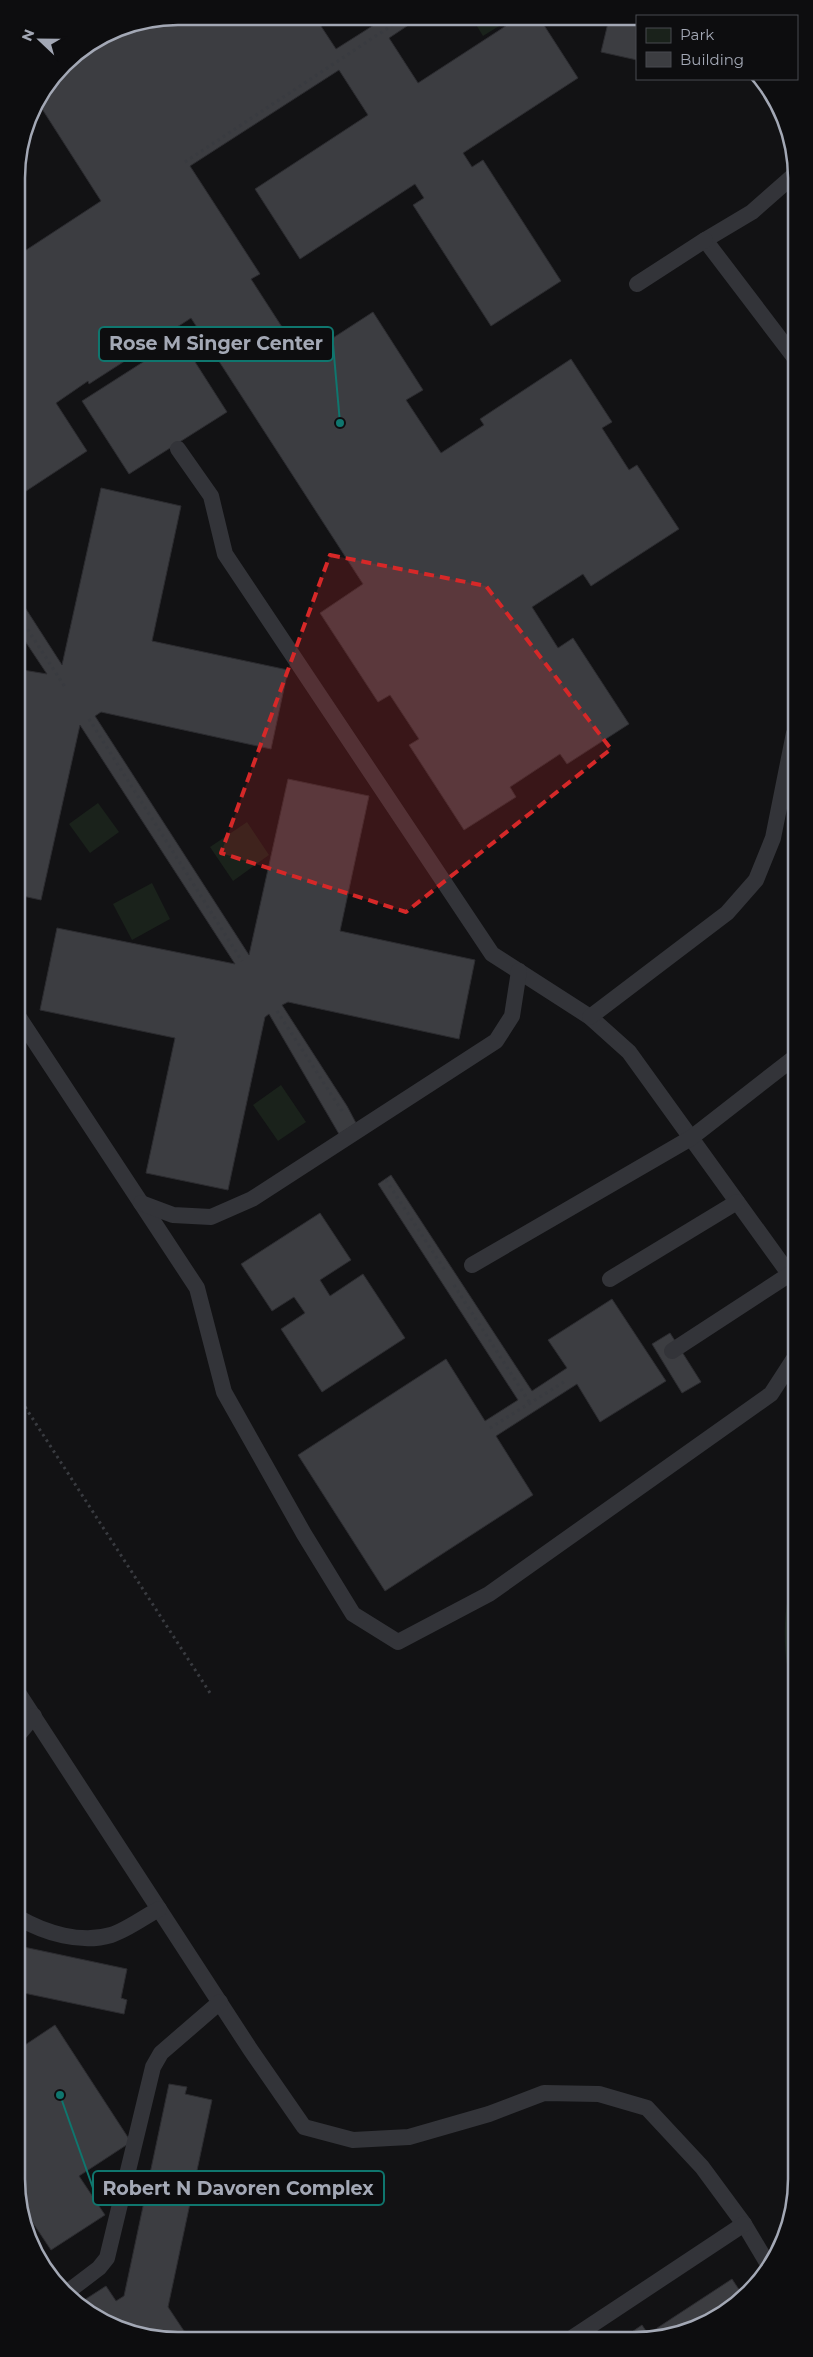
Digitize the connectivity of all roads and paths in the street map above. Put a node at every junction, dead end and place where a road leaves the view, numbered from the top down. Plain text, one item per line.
1 (392, 25) edge
2 (185, 162) dead end
3 (788, 180) edge
4 (705, 240) junction
5 (638, 284) dead end
6 (788, 348) edge
7 (178, 449) dead end
8 (25, 625) edge
9 (65, 686) dead end
10 (89, 719) dead end
11 (788, 762) edge
12 (242, 961) dead end
13 (519, 971) junction
14 (277, 1011) dead end
15 (590, 1016) junction
16 (25, 1027) edge
17 (788, 1063) edge
18 (346, 1117) dead end
19 (692, 1138) junction
20 (386, 1180) dead end
21 (737, 1202) junction
22 (141, 1203) junction
23 (472, 1265) dead end
24 (788, 1272) edge
25 (610, 1279) dead end
26 (788, 1280) edge
27 (672, 1350) dead end
28 (788, 1368) edge
29 (567, 1380) dead end
30 (530, 1403) junction
31 (25, 1407) edge
32 (490, 1428) dead end
33 (212, 1696) dead end
34 (25, 1703) edge
35 (34, 1716) junction
36 (25, 1727) edge
37 (159, 1909) junction
38 (25, 1921) edge
39 (220, 2002) junction
40 (744, 2224) junction
41 (765, 2259) edge
42 (72, 2289) edge
43 (581, 2332) edge

1 - 2 path
3 - 4 lane
4 - 5 lane
4 - 6 lane
7 - 13 lane
8 - 9 path
10 - 12 path
11 - 15 lane
13 - 15 lane
13 - 22 lane
14 - 18 path
15 - 19 lane
16 - 22 lane
17 - 19 lane
19 - 21 lane
19 - 23 lane
20 - 30 path
21 - 24 lane
21 - 25 lane
22 - 28 lane
26 - 27 lane
29 - 30 path
30 - 32 path
31 - 33 path
34 - 35 lane
35 - 36 lane
35 - 37 lane
37 - 38 lane
37 - 39 lane
39 - 40 lane
39 - 42 lane
40 - 41 lane
40 - 43 lane

